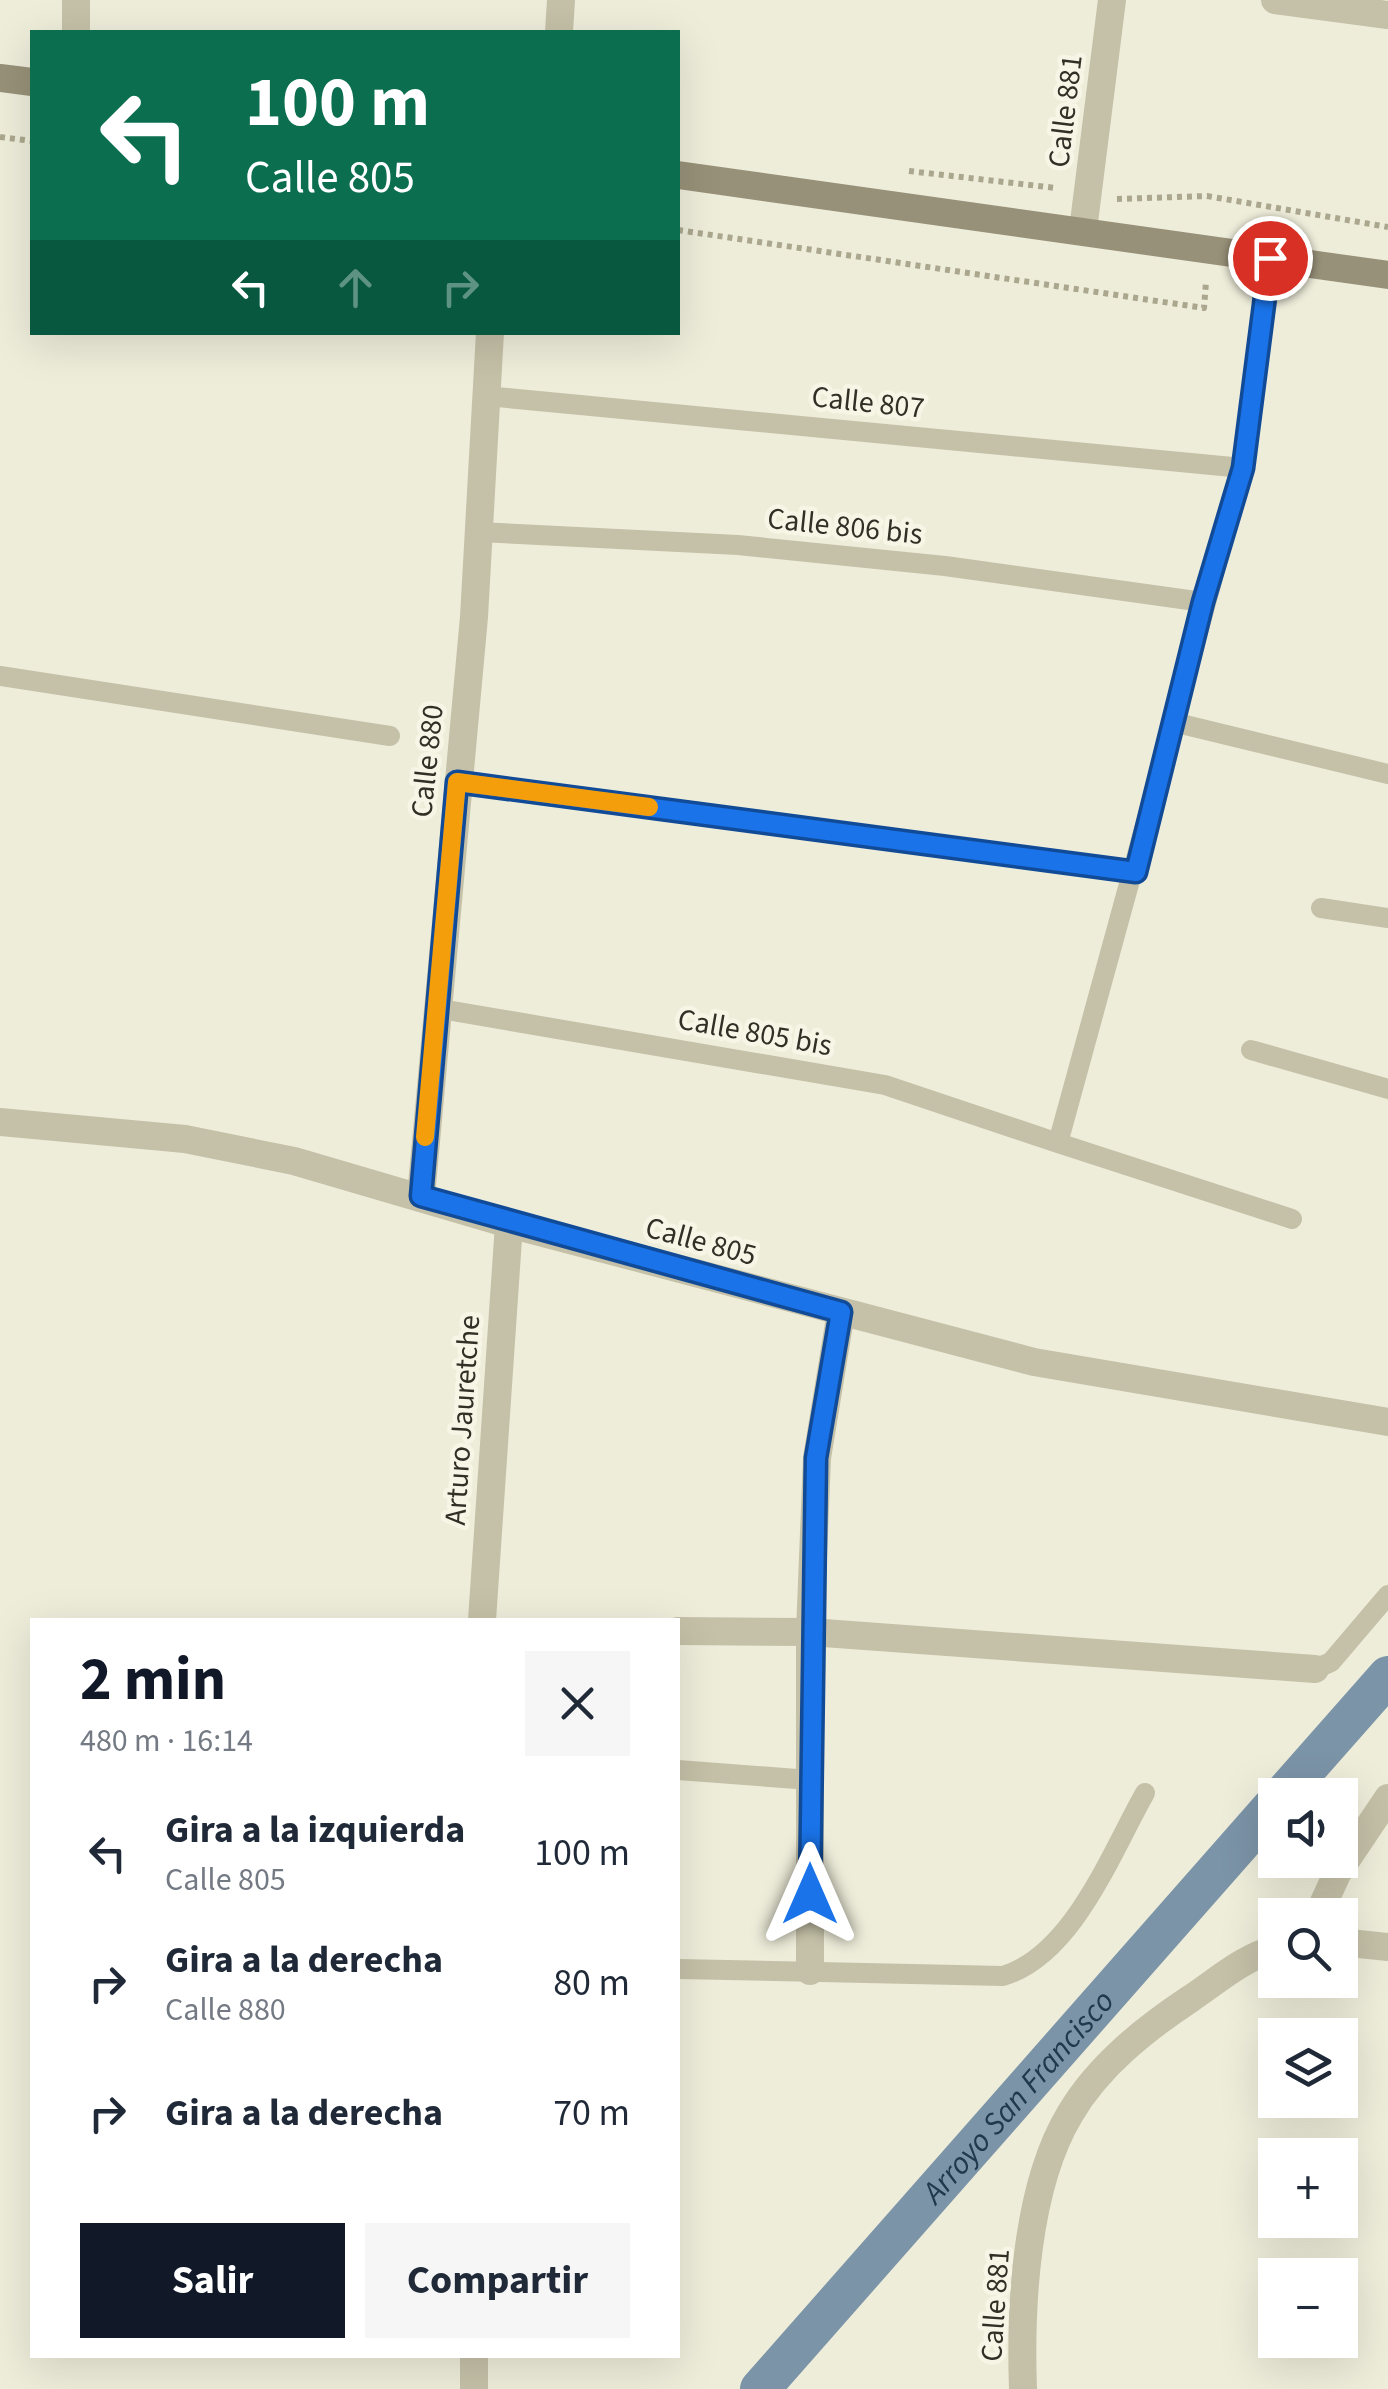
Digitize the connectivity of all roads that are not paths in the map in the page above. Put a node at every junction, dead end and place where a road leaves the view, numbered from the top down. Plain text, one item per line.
1 (76, 0) edge
2 (561, 0) edge
3 (1112, 0) edge
4 (1275, 0) edge
5 (1388, 15) edge
6 (76, 30) edge
7 (559, 30) edge
8 (0, 78) edge
9 (30, 82) edge
10 (680, 175) edge
11 (1083, 230) junction
12 (1270, 258) junction
13 (1388, 275) edge
14 (490, 335) edge
15 (486, 396) junction
16 (1243, 468) junction
17 (479, 532) junction
18 (1203, 602) junction
19 (0, 676) edge
20 (1174, 722) junction
21 (390, 736) dead end
22 (1388, 774) edge
23 (457, 782) junction
24 (1136, 872) junction
25 (1321, 908) dead end
26 (1388, 918) edge
27 (435, 1008) junction
28 (1252, 1050) dead end
29 (1388, 1089) edge
30 (0, 1122) edge
31 (1058, 1143) junction
32 (421, 1196) junction
33 (1292, 1220) dead end
34 (508, 1224) junction
35 (841, 1312) junction
36 (1388, 1422) edge
37 (1388, 1595) edge
38 (482, 1618) edge
39 (680, 1631) edge
40 (810, 1632) junction
41 (1314, 1669) joint
42 (680, 1770) edge
43 (810, 1780) junction
44 (1145, 1793) dead end
45 (1388, 1798) edge
46 (1326, 1898) edge
47 (1358, 1944) edge
48 (1388, 1947) edge
49 (1258, 1957) edge
50 (680, 1969) edge
51 (810, 1971) junction
52 (474, 2358) edge
53 (474, 2389) edge
54 (1023, 2389) edge

1 - 6 street
2 - 7 street
3 - 11 street, Calle 881
4 - 5 street
8 - 9 main road
10 - 11 main road
11 - 12 main road
12 - 13 main road
12 - 16 lane
14 - 15 street, Calle 880
15 - 16 lane, Calle 807
15 - 17 street, Calle 880
16 - 18 lane
17 - 18 lane, Calle 806 bis
17 - 23 street, Calle 880
18 - 20 lane
19 - 21 lane
20 - 22 lane
20 - 24 lane
23 - 24 lane
23 - 27 street, Calle 880
24 - 31 lane
25 - 26 lane
27 - 31 lane, Calle 805 bis
27 - 32 street, Calle 880
28 - 29 lane
30 - 32 street, Calle 805
31 - 33 lane, Calle 805 bis
32 - 34 street, Calle 805
34 - 35 street, Calle 805
34 - 38 street, Arturo Jauretche
35 - 36 street, Calle 805
35 - 40 street
37 - 41 lane
39 - 40 street
40 - 41 street
40 - 43 street
42 - 43 lane
43 - 51 street
44 - 51 lane
45 - 46 street
47 - 48 street
49 - 54 street, Calle 881
50 - 51 lane
52 - 53 street

